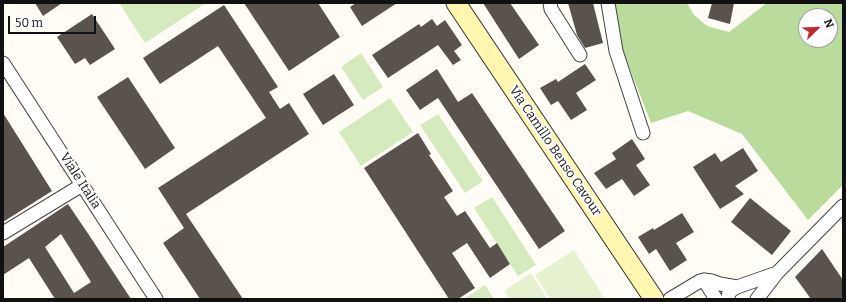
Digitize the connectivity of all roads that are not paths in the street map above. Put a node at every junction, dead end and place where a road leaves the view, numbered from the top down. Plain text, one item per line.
1 (456, 3) edge
2 (550, 3) edge
3 (608, 3) edge
4 (580, 55) dead end
5 (3, 63) edge
6 (643, 133) dead end
7 (82, 185) junction
8 (843, 206) edge
9 (3, 233) edge
10 (777, 273) junction
11 (704, 280) junction
12 (737, 287) junction
13 (156, 299) edge
14 (654, 299) edge
15 (670, 299) edge
16 (716, 299) edge
17 (728, 299) edge
18 (757, 299) edge

1 - 14 street, Via Camillo Benso Cavour
2 - 4 street
3 - 6 street
5 - 7 street, Viale Italia
7 - 9 street
7 - 13 street, Viale Italia
8 - 10 street
10 - 12 street
10 - 18 street
11 - 12 street
11 - 15 street
11 - 16 street
12 - 17 street

